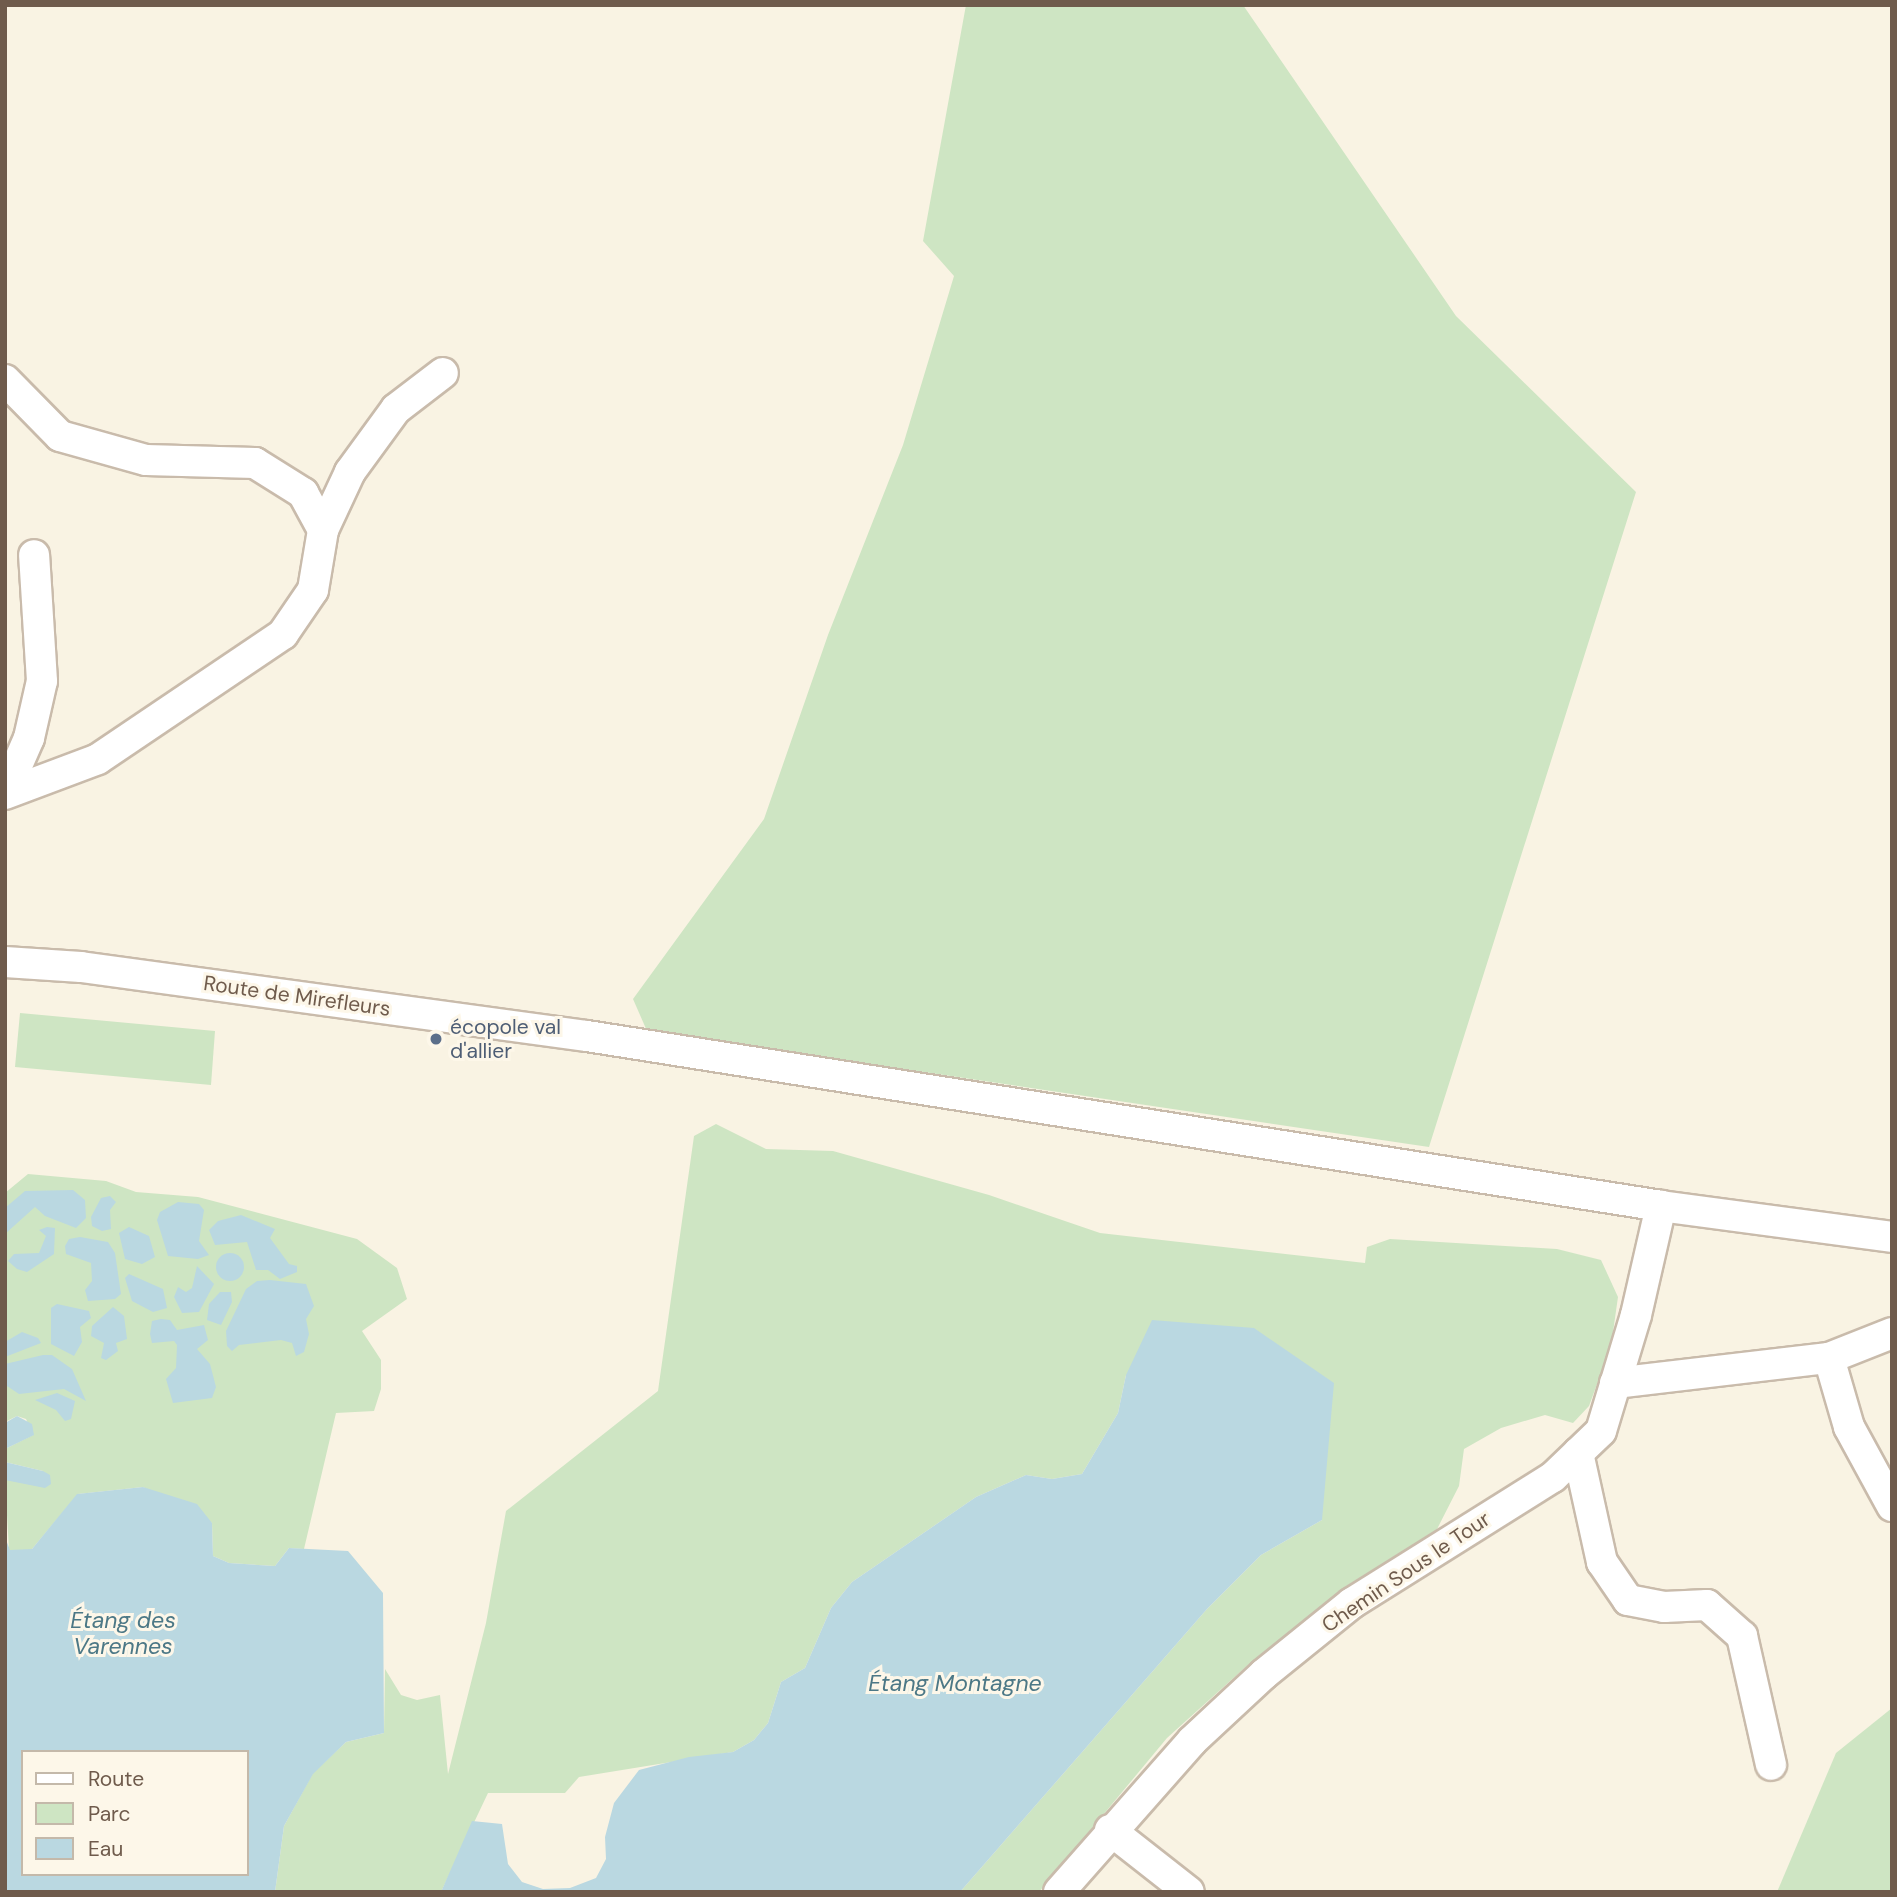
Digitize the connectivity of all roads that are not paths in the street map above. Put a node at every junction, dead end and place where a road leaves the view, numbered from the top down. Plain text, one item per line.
1 (443, 373) dead end
2 (5, 380) edge
3 (323, 530) junction
4 (34, 555) dead end
5 (5, 794) edge
6 (5, 962) edge
7 (1661, 1206) junction
8 (1892, 1237) edge
9 (1892, 1333) edge
10 (1829, 1358) junction
11 (1615, 1383) junction
12 (1578, 1453) junction
13 (1892, 1506) edge
14 (1770, 1765) dead end
15 (1110, 1830) junction
16 (1059, 1892) edge
17 (1189, 1892) edge

1 - 3 street
2 - 3 street
3 - 5 street
4 - 5 street
6 - 7 street, Route de Mirefleurs
7 - 8 street, Route de Mirefleurs
7 - 11 street, Chemin Sous le Tour
9 - 10 street
10 - 11 street
10 - 13 street
11 - 12 street, Chemin Sous le Tour
12 - 14 street
12 - 15 street, Chemin Sous le Tour
15 - 16 street, Chemin Sous le Tour
15 - 17 street

